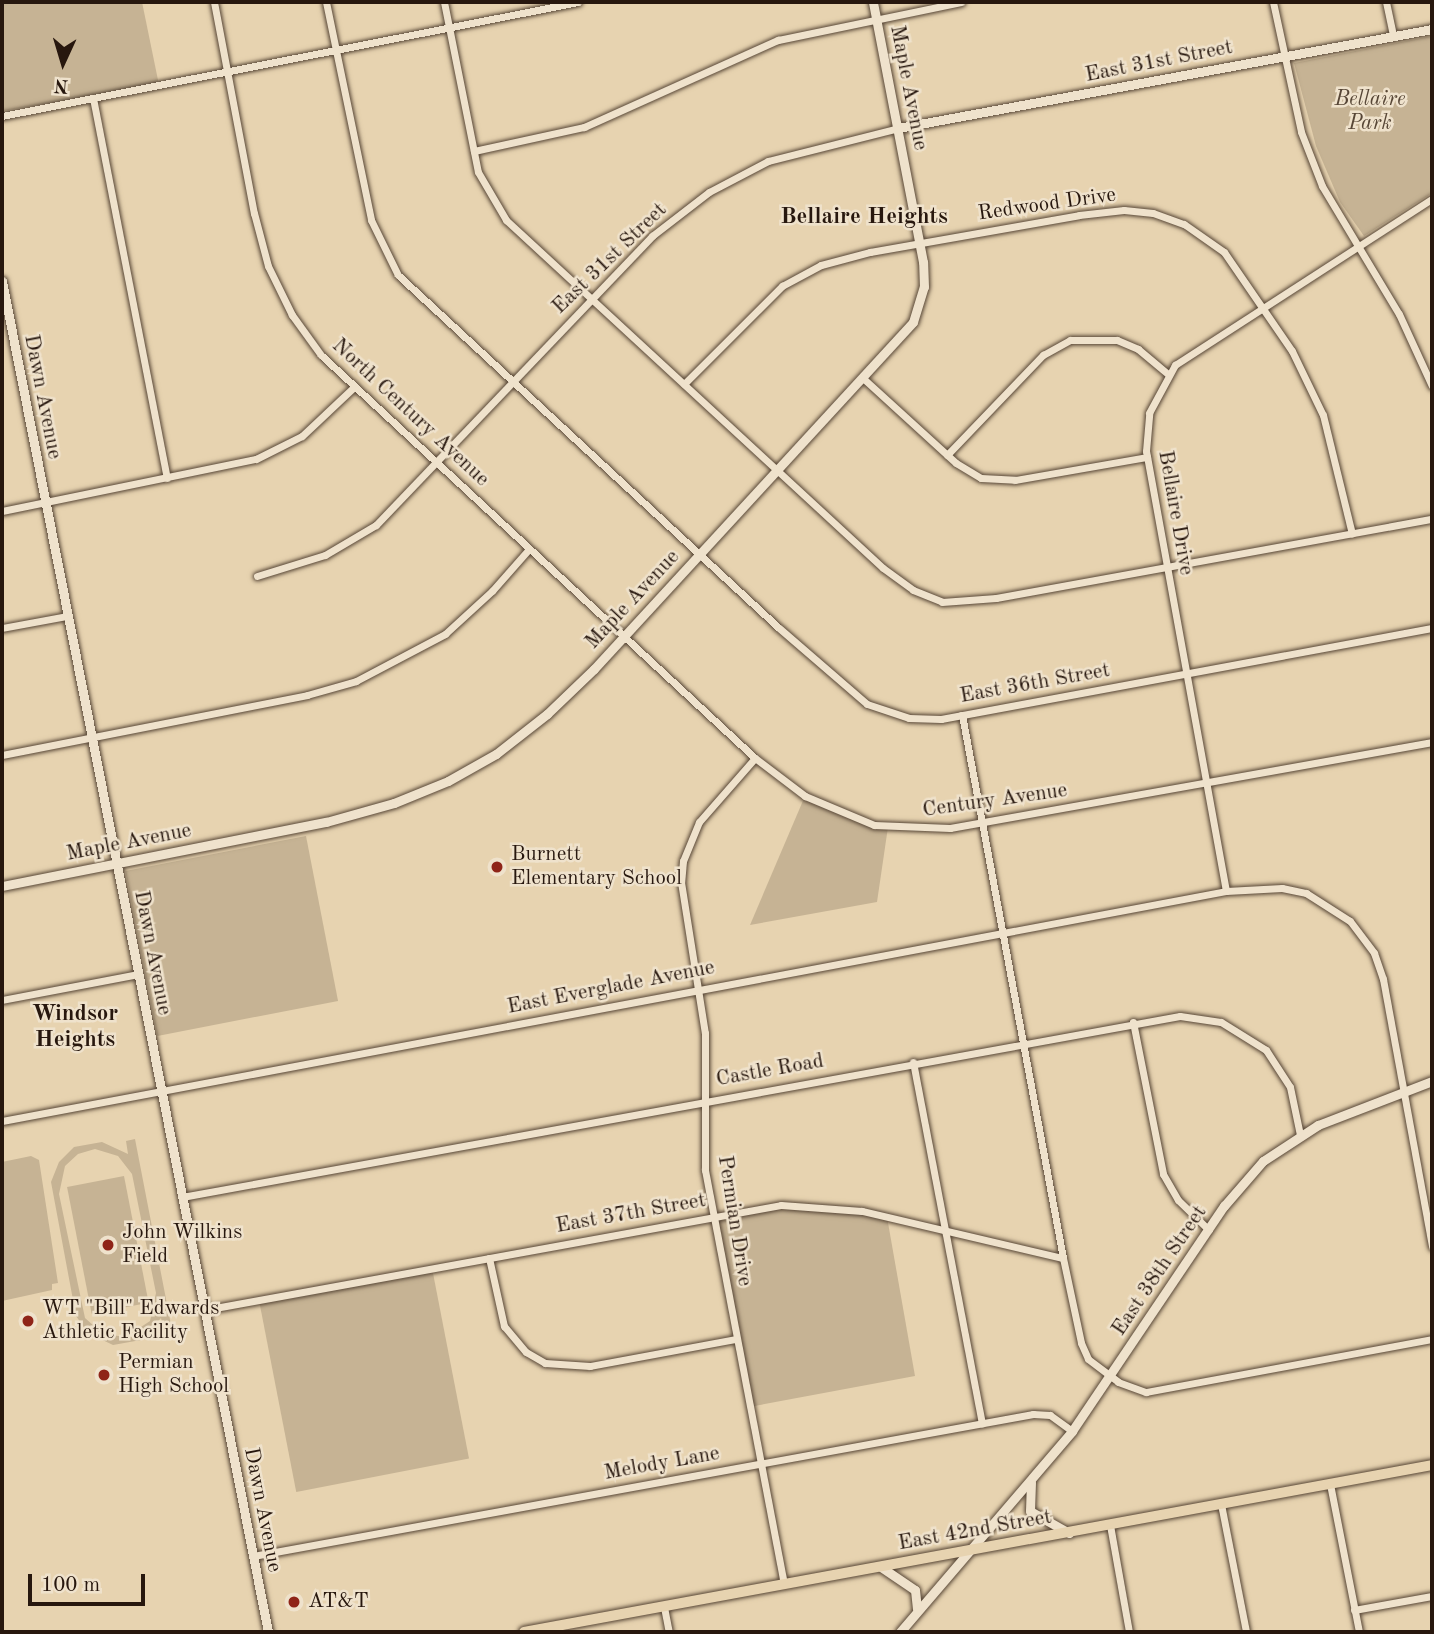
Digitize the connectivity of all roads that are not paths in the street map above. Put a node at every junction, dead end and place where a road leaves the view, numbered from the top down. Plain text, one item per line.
1 (214, 2) edge
2 (326, 2) edge
3 (444, 2) edge
4 (578, 2) edge
5 (873, 2) edge
6 (961, 2) edge
7 (1273, 2) edge
8 (1386, 2) edge
9 (876, 18) junction
10 (1432, 29) edge
11 (449, 30) junction
12 (1393, 36) junction
13 (335, 50) junction
14 (1284, 57) junction
15 (227, 71) junction
16 (93, 97) junction
17 (2, 116) edge
18 (898, 128) junction
19 (474, 150) junction
20 (1432, 199) edge
21 (920, 243) junction
22 (1358, 247) junction
23 (2, 281) edge
24 (591, 298) junction
25 (1264, 307) junction
26 (1167, 373) junction
27 (865, 380) junction
28 (513, 383) junction
29 (684, 384) junction
30 (1432, 386) edge
31 (354, 387) junction
32 (947, 454) junction
33 (1147, 457) junction
34 (438, 464) junction
35 (778, 470) junction
36 (167, 478) junction
37 (44, 502) junction
38 (2, 511) edge
39 (1432, 519) edge
40 (1352, 534) junction
41 (529, 549) junction
42 (699, 554) junction
43 (1167, 568) junction
44 (257, 576) dead end
45 (67, 616) junction
46 (2, 628) edge
47 (1432, 628) edge
48 (624, 637) junction
49 (1186, 674) junction
50 (962, 715) junction
51 (91, 737) junction
52 (1432, 742) edge
53 (2, 755) edge
54 (755, 758) junction
55 (1206, 783) junction
56 (982, 824) junction
57 (117, 864) junction
58 (2, 886) edge
59 (1226, 891) junction
60 (1003, 933) junction
61 (138, 974) junction
62 (697, 990) junction
63 (2, 1000) edge
64 (1133, 1021) junction
65 (1023, 1042) junction
66 (913, 1062) junction
67 (1432, 1081) edge
68 (160, 1090) junction
69 (1402, 1090) junction
70 (706, 1100) junction
71 (2, 1121) edge
72 (1300, 1135) junction
73 (182, 1197) junction
74 (713, 1217) junction
75 (1209, 1230) junction
76 (946, 1231) junction
77 (1432, 1247) edge
78 (489, 1258) junction
79 (1063, 1258) junction
80 (204, 1310) junction
81 (736, 1339) junction
82 (1432, 1339) edge
83 (1111, 1376) junction
84 (982, 1423) junction
85 (1072, 1431) junction
86 (760, 1464) junction
87 (1432, 1465) edge
88 (1031, 1480) junction
89 (1330, 1484) junction
90 (1221, 1504) junction
91 (1110, 1525) junction
92 (1069, 1533) junction
93 (972, 1552) junction
94 (253, 1556) junction
95 (881, 1567) junction
96 (784, 1584) junction
97 (1432, 1596) edge
98 (664, 1607) junction
99 (1354, 1609) junction
100 (917, 1612) junction
101 (553, 1630) edge
102 (268, 1632) edge
103 (524, 1632) edge
104 (669, 1632) edge
105 (901, 1632) edge
106 (1129, 1632) edge
107 (1246, 1632) edge
108 (1359, 1632) edge

1 - 15 street, North Century Avenue
2 - 13 street, East 36th Street
3 - 11 street
4 - 11 street
5 - 9 street, Maple Avenue
6 - 9 street
7 - 14 street
8 - 12 street
9 - 18 street, Maple Avenue
9 - 19 street
10 - 12 street, East 31st Street
11 - 13 street
11 - 19 street
12 - 14 street, East 31st Street
13 - 15 street
13 - 28 street, East 36th Street
14 - 18 street, East 31st Street
14 - 22 street
15 - 16 street
15 - 31 street, North Century Avenue
16 - 17 street
16 - 36 street
18 - 21 street, Maple Avenue
18 - 24 street, East 31st Street
19 - 24 street
20 - 22 street
21 - 25 street, Redwood Drive
21 - 27 street, Maple Avenue
21 - 29 street, Redwood Drive
22 - 25 street
22 - 30 street
23 - 37 street, Dawn Avenue
24 - 28 street, East 31st Street
24 - 29 street
25 - 26 street
25 - 40 street, Redwood Drive
26 - 32 street
26 - 33 street, Bellaire Drive
27 - 32 street
27 - 35 street, Maple Avenue
28 - 34 street, East 31st Street
28 - 42 street, East 36th Street
29 - 35 street
31 - 34 street, North Century Avenue
31 - 36 street
32 - 33 street
33 - 43 street, Bellaire Drive
34 - 41 street, North Century Avenue
34 - 44 street, East 31st Street
35 - 42 street, Maple Avenue
35 - 43 street
36 - 37 street
37 - 38 street
37 - 45 street, Dawn Avenue
39 - 40 street
40 - 43 street
41 - 48 street, North Century Avenue
41 - 51 street
42 - 48 street, Maple Avenue
42 - 50 street, East 36th Street
43 - 49 street, Bellaire Drive
45 - 46 street
45 - 51 street, Dawn Avenue
47 - 49 street, East 36th Street
48 - 54 street, Century Avenue
48 - 57 street, Maple Avenue
49 - 50 street, East 36th Street
49 - 55 street, Bellaire Drive
50 - 56 street
51 - 53 street
51 - 57 street, Dawn Avenue
52 - 55 street, Century Avenue
54 - 56 street, Century Avenue
54 - 62 street, Permian Drive
55 - 56 street, Century Avenue
55 - 59 street, Bellaire Drive
56 - 60 street
57 - 58 street, Maple Avenue
57 - 61 street, Dawn Avenue
59 - 60 street, East Everglade Avenue
59 - 69 street, East Everglade Avenue
60 - 62 street, East Everglade Avenue
60 - 65 street
61 - 63 street
61 - 68 street, Dawn Avenue
62 - 68 street, East Everglade Avenue
62 - 70 street, Permian Drive
64 - 65 street, Castle Road
64 - 72 street, Castle Road
64 - 75 street
65 - 66 street, Castle Road
65 - 79 street
66 - 70 street, Castle Road
66 - 76 street
67 - 69 street, East 38th Street
68 - 71 street, East Everglade Avenue
68 - 73 street, Dawn Avenue
69 - 72 street, East 38th Street
69 - 77 street, East Everglade Avenue
70 - 73 street, Castle Road
70 - 74 street, Permian Drive
72 - 75 street, East 38th Street
73 - 80 street, Dawn Avenue
74 - 76 street, East 37th Street
74 - 78 street, East 37th Street
74 - 81 street, Permian Drive
75 - 83 street, East 38th Street
76 - 79 street, East 37th Street
76 - 84 street
78 - 80 street, East 37th Street
78 - 81 street
79 - 83 street
80 - 94 street, Dawn Avenue
81 - 86 street, Permian Drive
82 - 83 street
83 - 85 street, East 38th Street
84 - 85 street, Melody Lane
84 - 86 street, Melody Lane
85 - 88 street, East 38th Street
86 - 94 street, Melody Lane
86 - 96 street, Permian Drive
87 - 89 highway, East 42nd Street
88 - 92 street
88 - 93 street, East 38th Street
89 - 90 highway, East 42nd Street
89 - 99 street
90 - 91 highway, East 42nd Street
90 - 107 street
91 - 92 highway, East 42nd Street
91 - 106 street
92 - 93 highway, East 42nd Street
93 - 95 highway, East 42nd Street
93 - 100 street, East 38th Street
94 - 102 street, Dawn Avenue
95 - 96 highway, East 42nd Street
95 - 100 street
96 - 98 highway, East 42nd Street
97 - 99 street
98 - 101 highway, East 42nd Street
98 - 104 street
99 - 108 street
100 - 105 street, East 38th Street
101 - 103 highway, East 42nd Street

